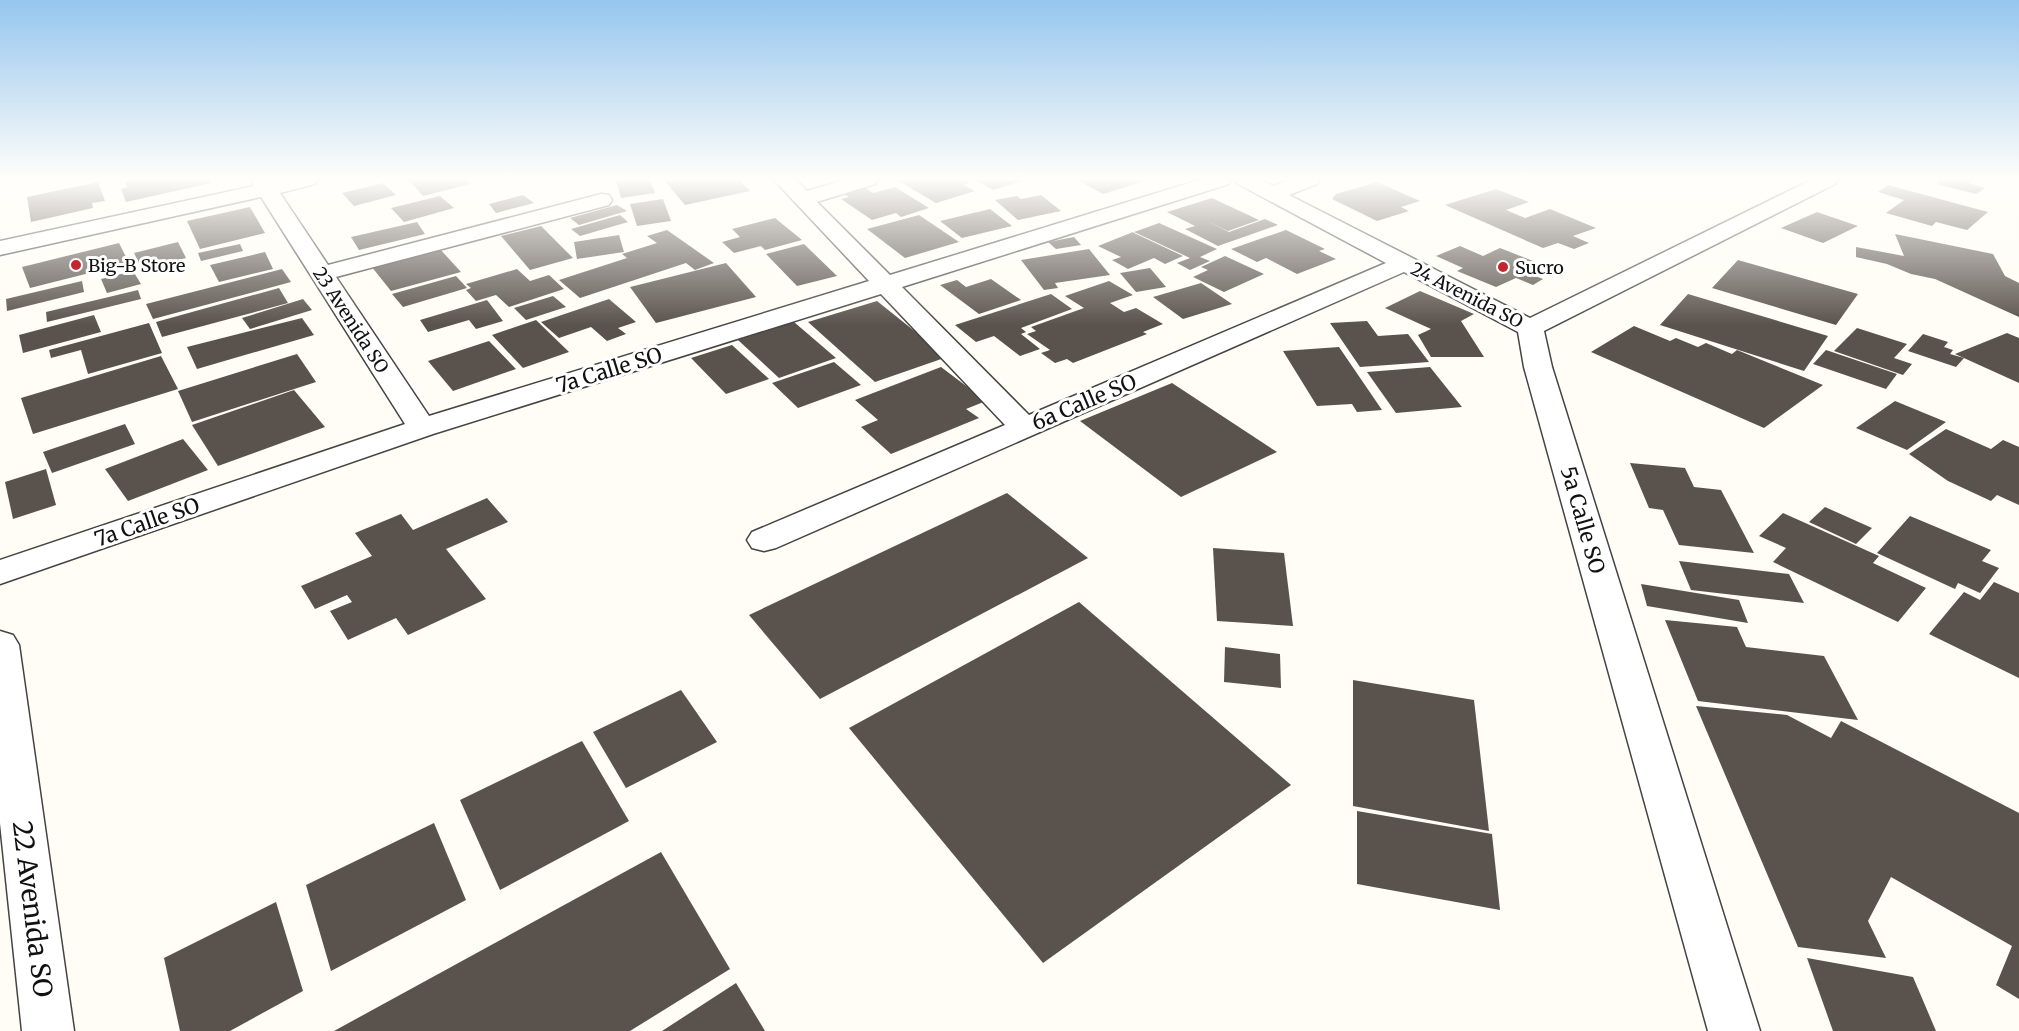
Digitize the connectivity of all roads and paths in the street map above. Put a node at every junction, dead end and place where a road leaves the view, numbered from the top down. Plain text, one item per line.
1 (83, 228) edge
2 (292, 228) edge
3 (495, 228) edge
4 (831, 228) edge
5 (1066, 228) edge
6 (1337, 228) edge
7 (1730, 228) edge
8 (0, 248) edge
9 (1405, 263) junction
10 (321, 274) junction
11 (884, 284) junction
12 (1530, 327) junction
13 (422, 428) junction
14 (1025, 428) junction
15 (764, 540) dead end
16 (0, 572) edge
17 (0, 645) edge
18 (48, 1031) edge
19 (1734, 1031) edge

1 - 8 street
2 - 10 street, 23 Avenida SO
3 - 10 street
4 - 11 street
5 - 11 street, 7a Calle SO
6 - 9 street, 24 Avenida SO
7 - 12 street
9 - 12 street, 24 Avenida SO
9 - 14 street, 6a Calle SO
10 - 13 street, 23 Avenida SO
11 - 13 street, 7a Calle SO
11 - 14 street
12 - 19 street, 5a Calle SO
13 - 16 street, 7a Calle SO
14 - 15 street, 6a Calle SO
17 - 18 street, 22 Avenida SO

